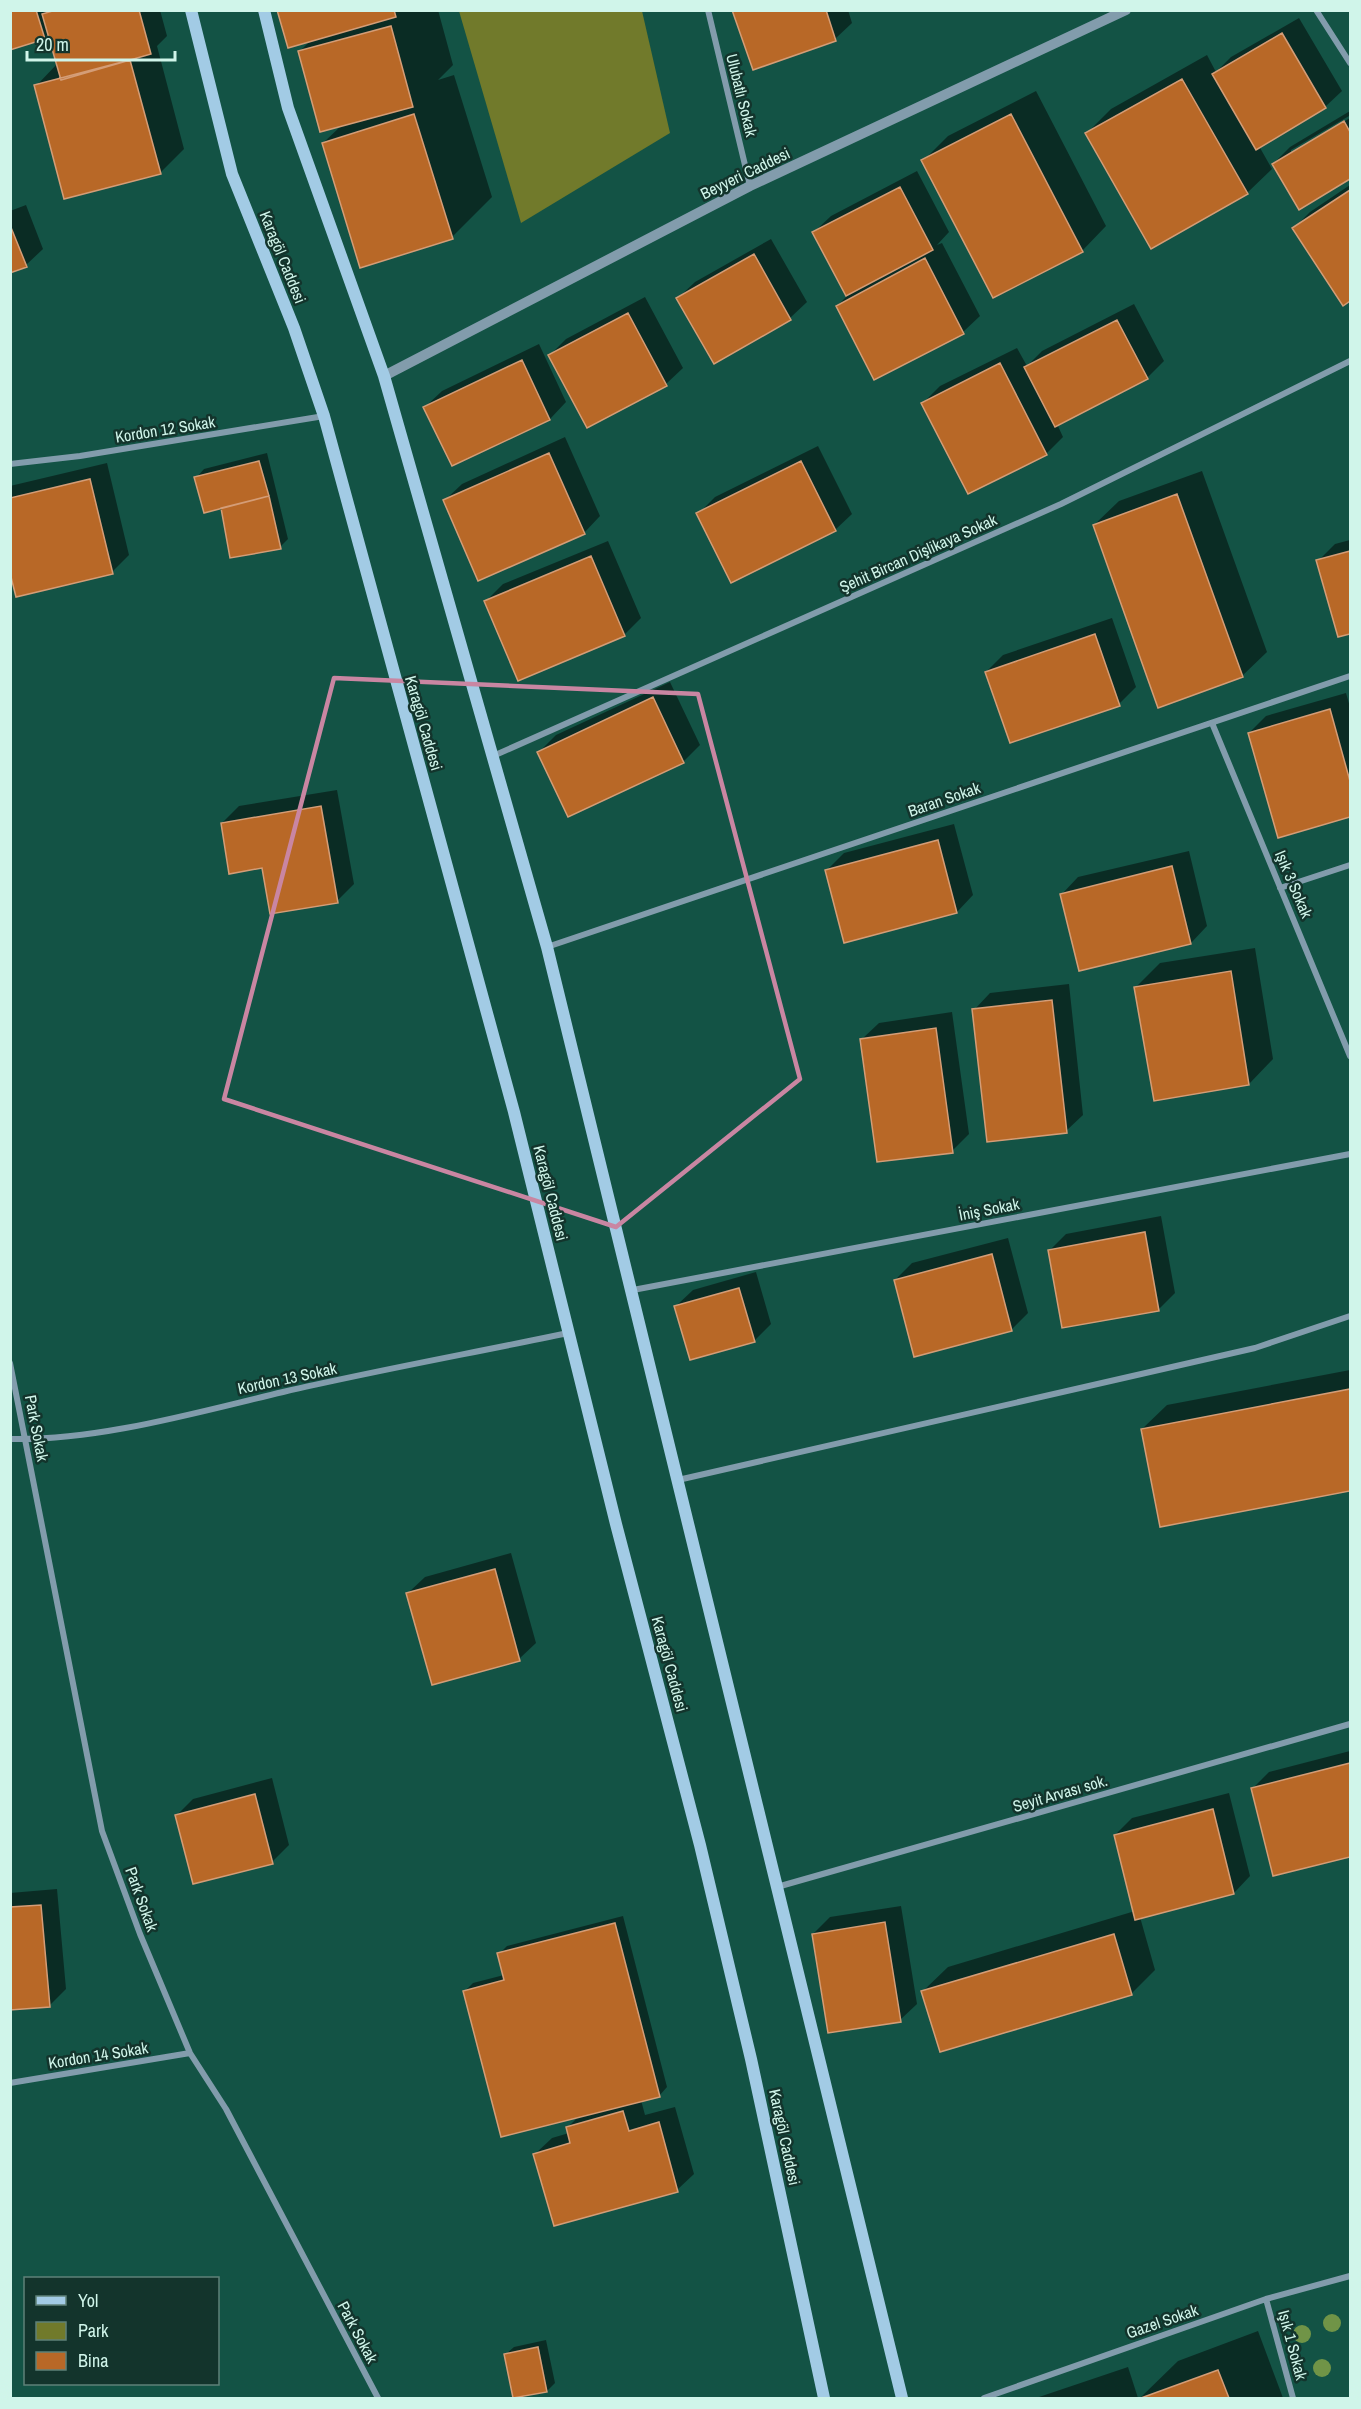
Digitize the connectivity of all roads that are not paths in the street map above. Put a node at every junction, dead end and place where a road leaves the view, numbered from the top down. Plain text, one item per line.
1 (191, 10) edge
2 (264, 10) edge
3 (708, 10) edge
4 (1316, 10) edge
5 (1119, 13) edge
6 (1350, 63) edge
7 (750, 186) junction
8 (1350, 361) edge
9 (384, 376) junction
10 (324, 416) junction
11 (10, 464) edge
12 (1350, 676) edge
13 (1212, 723) junction
14 (490, 758) junction
15 (1350, 865) edge
16 (1280, 888) junction
17 (547, 947) junction
18 (1350, 1056) edge
19 (1350, 1154) edge
20 (633, 1290) junction
21 (1350, 1316) edge
22 (568, 1333) junction
23 (10, 1363) edge
24 (10, 1439) edge
25 (25, 1440) junction
26 (678, 1480) junction
27 (1350, 1724) edge
28 (777, 1887) junction
29 (190, 2053) junction
30 (10, 2083) edge
31 (1350, 2276) edge
32 (1266, 2299) junction
33 (378, 2398) edge
34 (824, 2398) edge
35 (902, 2398) edge
36 (984, 2398) edge
37 (1293, 2398) edge

1 - 10 main road, Karagöl Caddesi
2 - 9 main road
3 - 7 street, Ulubatlı Sokak
4 - 6 street
5 - 7 street, Beyyeri Caddesi
7 - 9 street, Beyyeri Caddesi
8 - 14 street, Şehit Bircan Dişlikaya Sokak
9 - 14 main road
10 - 11 street, Kordon 12 Sokak
10 - 22 main road, Karagöl Caddesi
12 - 13 street, Baran Sokak
13 - 16 street, Işık 3 Sokak
13 - 17 street, Baran Sokak
14 - 17 main road
15 - 16 street
16 - 18 street, Işık 3 Sokak
17 - 20 main road
19 - 20 street, İniş Sokak
20 - 26 main road
21 - 26 street
22 - 25 street, Kordon 13 Sokak
22 - 34 main road, Karagöl Caddesi
23 - 25 street, Park Sokak
24 - 25 street, Kordon 13 Sokak
25 - 29 street, Park Sokak
26 - 28 main road
27 - 28 street, Seyit Arvası sok.
28 - 35 main road
29 - 30 street, Kordon 14 Sokak
29 - 33 street, Park Sokak
31 - 32 street, Gazel Sokak
32 - 36 street, Gazel Sokak
32 - 37 street, Işık 1 Sokak

